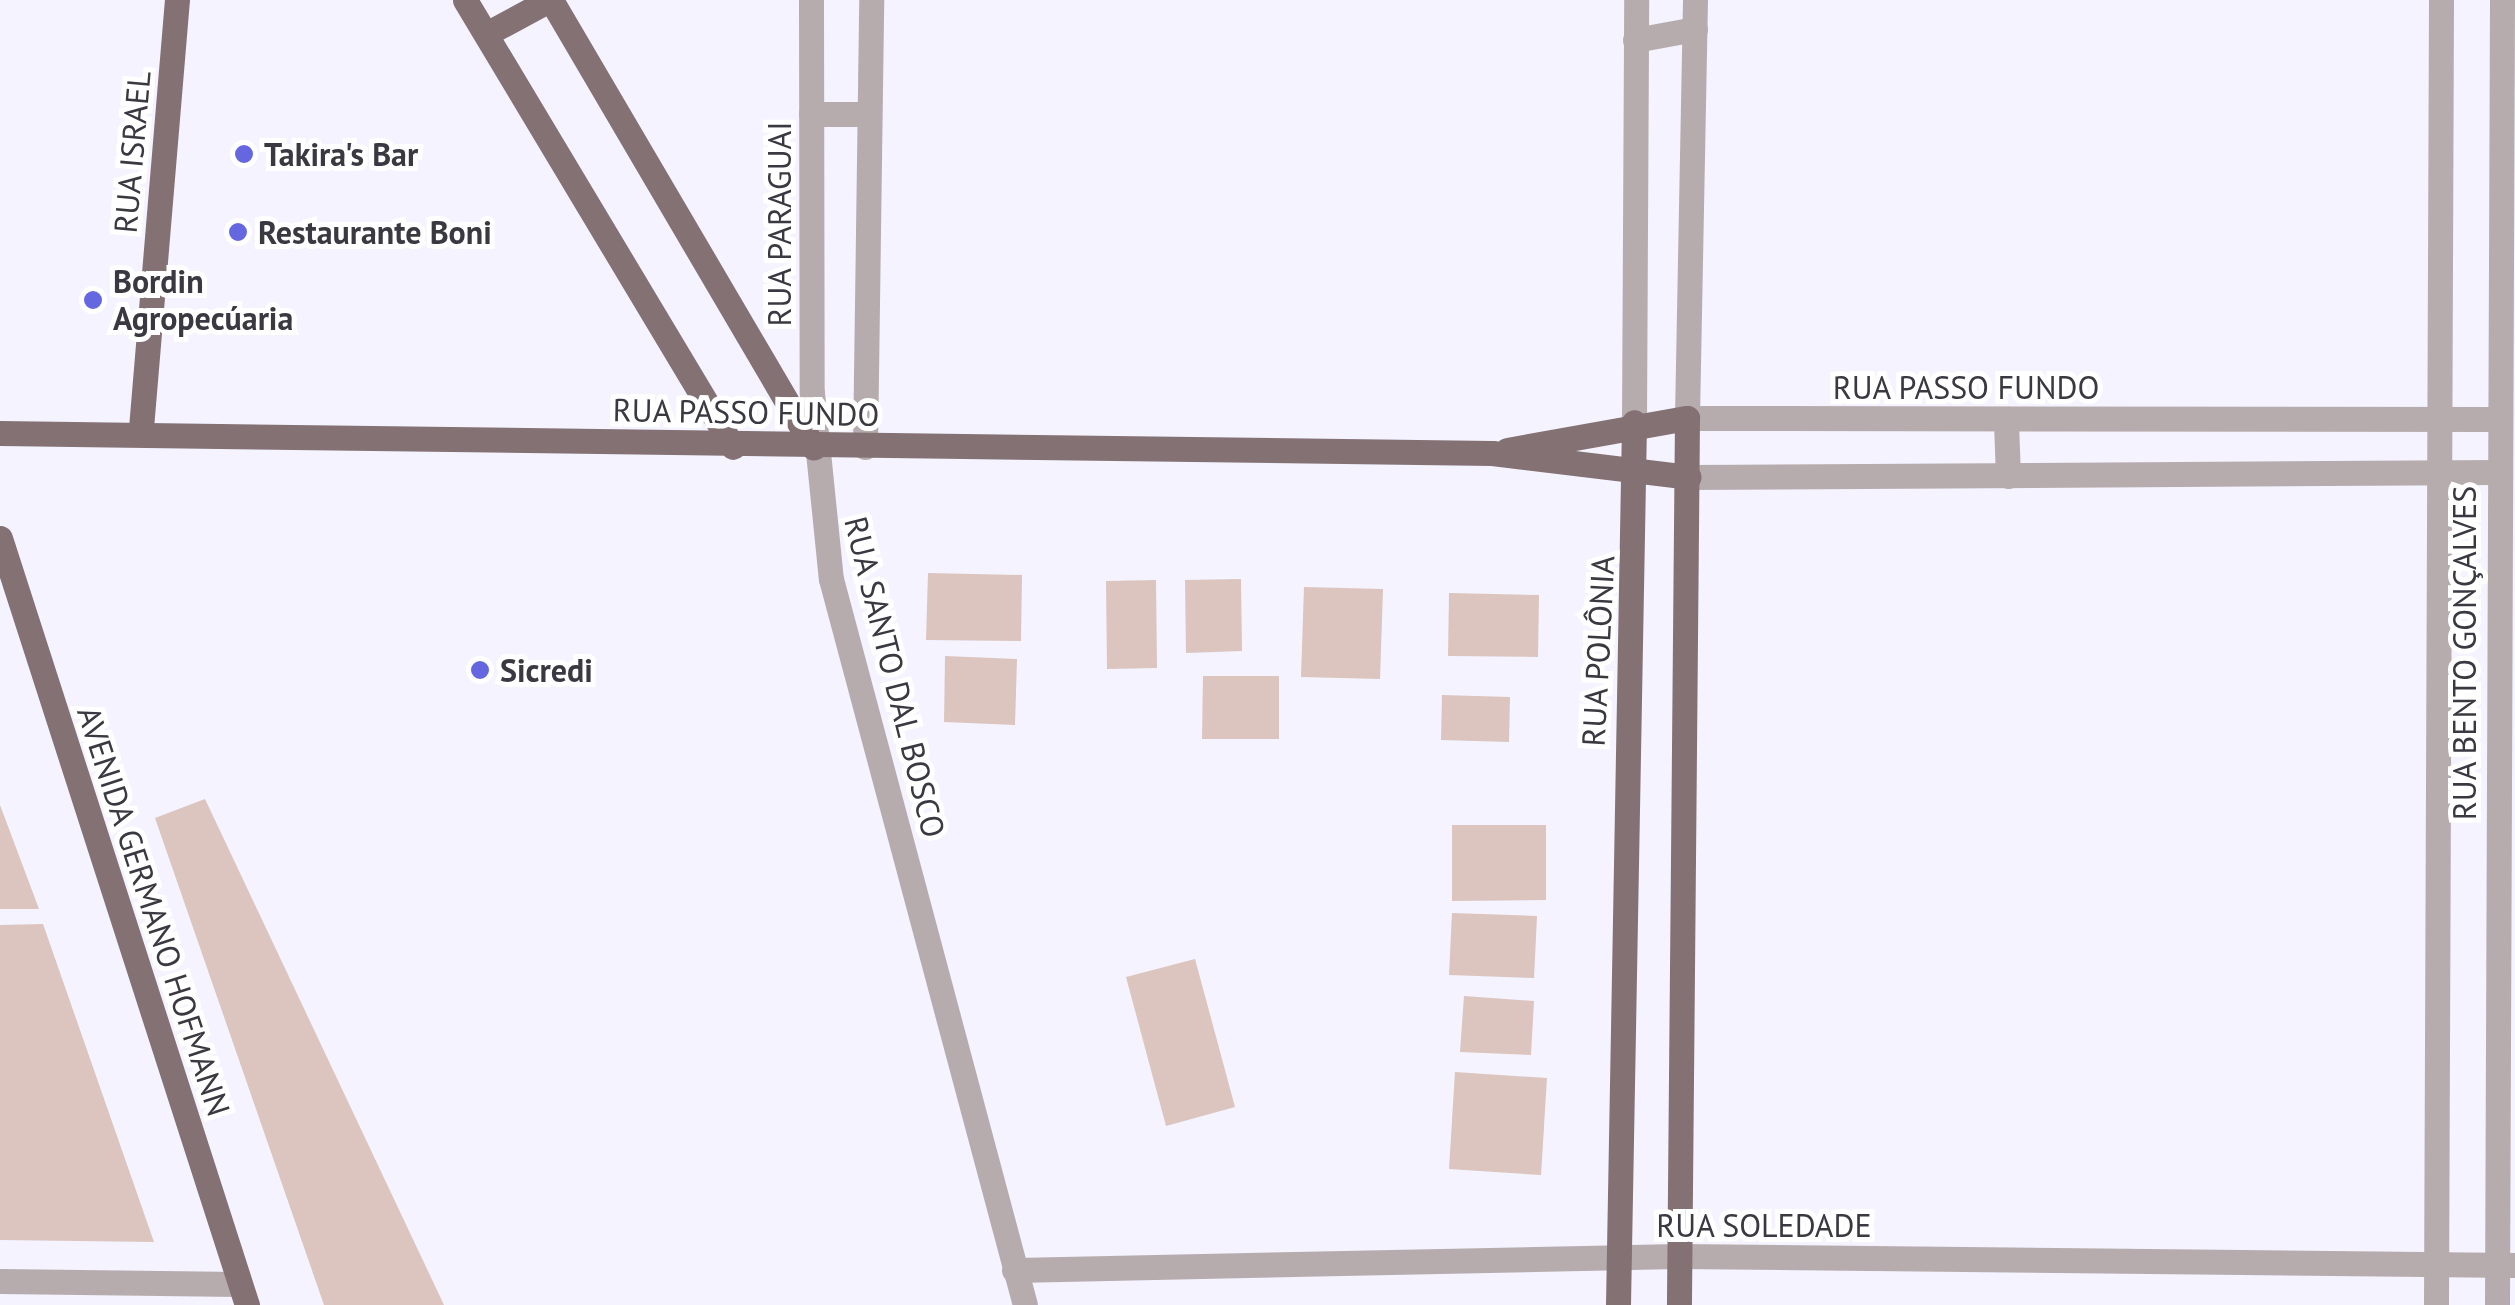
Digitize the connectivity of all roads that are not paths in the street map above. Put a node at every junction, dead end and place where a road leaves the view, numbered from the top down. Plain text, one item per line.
1 (177, 0) edge
2 (465, 0) edge
3 (550, 0) edge
4 (811, 0) edge
5 (870, 0) edge
6 (1636, 0) edge
7 (1695, 0) edge
8 (2442, 0) edge
9 (2502, 0) edge
10 (1694, 29) junction
11 (488, 33) junction
12 (1636, 40) junction
13 (811, 114) junction
14 (869, 114) junction
15 (1687, 418) junction
16 (2444, 418) junction
17 (2496, 419) junction
18 (1634, 422) junction
19 (2006, 422) junction
20 (141, 428) junction
21 (0, 432) edge
22 (733, 447) junction
23 (864, 447) junction
24 (814, 448) junction
25 (1492, 454) junction
26 (2443, 472) junction
27 (2496, 472) junction
28 (1637, 474) junction
29 (2008, 476) junction
30 (1689, 477) junction
31 (0, 538) edge
32 (1678, 1256) junction
33 (1616, 1257) junction
34 (2436, 1262) junction
35 (2506, 1265) edge
36 (1014, 1270) junction
37 (0, 1281) edge
38 (243, 1295) edge
39 (1025, 1305) edge
40 (1618, 1305) edge
41 (1678, 1305) edge
42 (2436, 1305) edge
43 (2497, 1305) edge

1 - 20 main road, RUA ISRAEL
2 - 11 main road
3 - 11 main road
3 - 24 main road, RUA SANTO DAL BOSCO
4 - 13 street, RUA PARAGUAI
5 - 14 street
6 - 12 street, RUA POLÔNIA
7 - 10 street
8 - 16 street, RUA BENTO GONÇALVES
9 - 17 street, RUA BENTO GONÇALVES
10 - 12 street
10 - 15 street
11 - 22 main road
12 - 18 street, RUA POLÔNIA
13 - 14 street
13 - 24 street, RUA PARAGUAI
14 - 23 street
15 - 18 main road, RUA PASSO FUNDO
15 - 19 street, RUA PASSO FUNDO
15 - 30 main road
16 - 17 street, RUA PASSO FUNDO
16 - 19 street, RUA PASSO FUNDO
16 - 26 street, RUA BENTO GONÇALVES
17 - 27 street, RUA BENTO GONÇALVES
18 - 25 main road, RUA PASSO FUNDO
18 - 28 main road, RUA POLÔNIA
19 - 29 street
20 - 21 main road, RUA PASSO FUNDO
20 - 22 main road, RUA PASSO FUNDO
22 - 24 main road, RUA PASSO FUNDO
23 - 24 main road, RUA PASSO FUNDO
23 - 25 main road, RUA PASSO FUNDO
24 - 36 street, RUA SANTO DAL BOSCO
25 - 28 main road, RUA PASSO FUNDO
26 - 27 street, RUA PASSO FUNDO
26 - 29 street, RUA PASSO FUNDO
26 - 34 street, RUA BENTO GONÇALVES
27 - 35 street, RUA BENTO GONÇALVES
28 - 30 main road, RUA PASSO FUNDO
28 - 33 main road, RUA POLÔNIA
29 - 30 street, RUA PASSO FUNDO
30 - 32 main road
31 - 38 main road, AVENIDA GERMANO HOFMANN
32 - 33 street, RUA SOLEDADE
32 - 34 street, RUA SOLEDADE
32 - 41 main road
33 - 36 street, RUA SOLEDADE
33 - 40 main road, RUA POLÔNIA
34 - 35 street, RUA SOLEDADE
34 - 42 street, RUA BENTO GONÇALVES
35 - 43 street, RUA BENTO GONÇALVES
36 - 39 street, RUA SANTO DAL BOSCO
37 - 38 street

